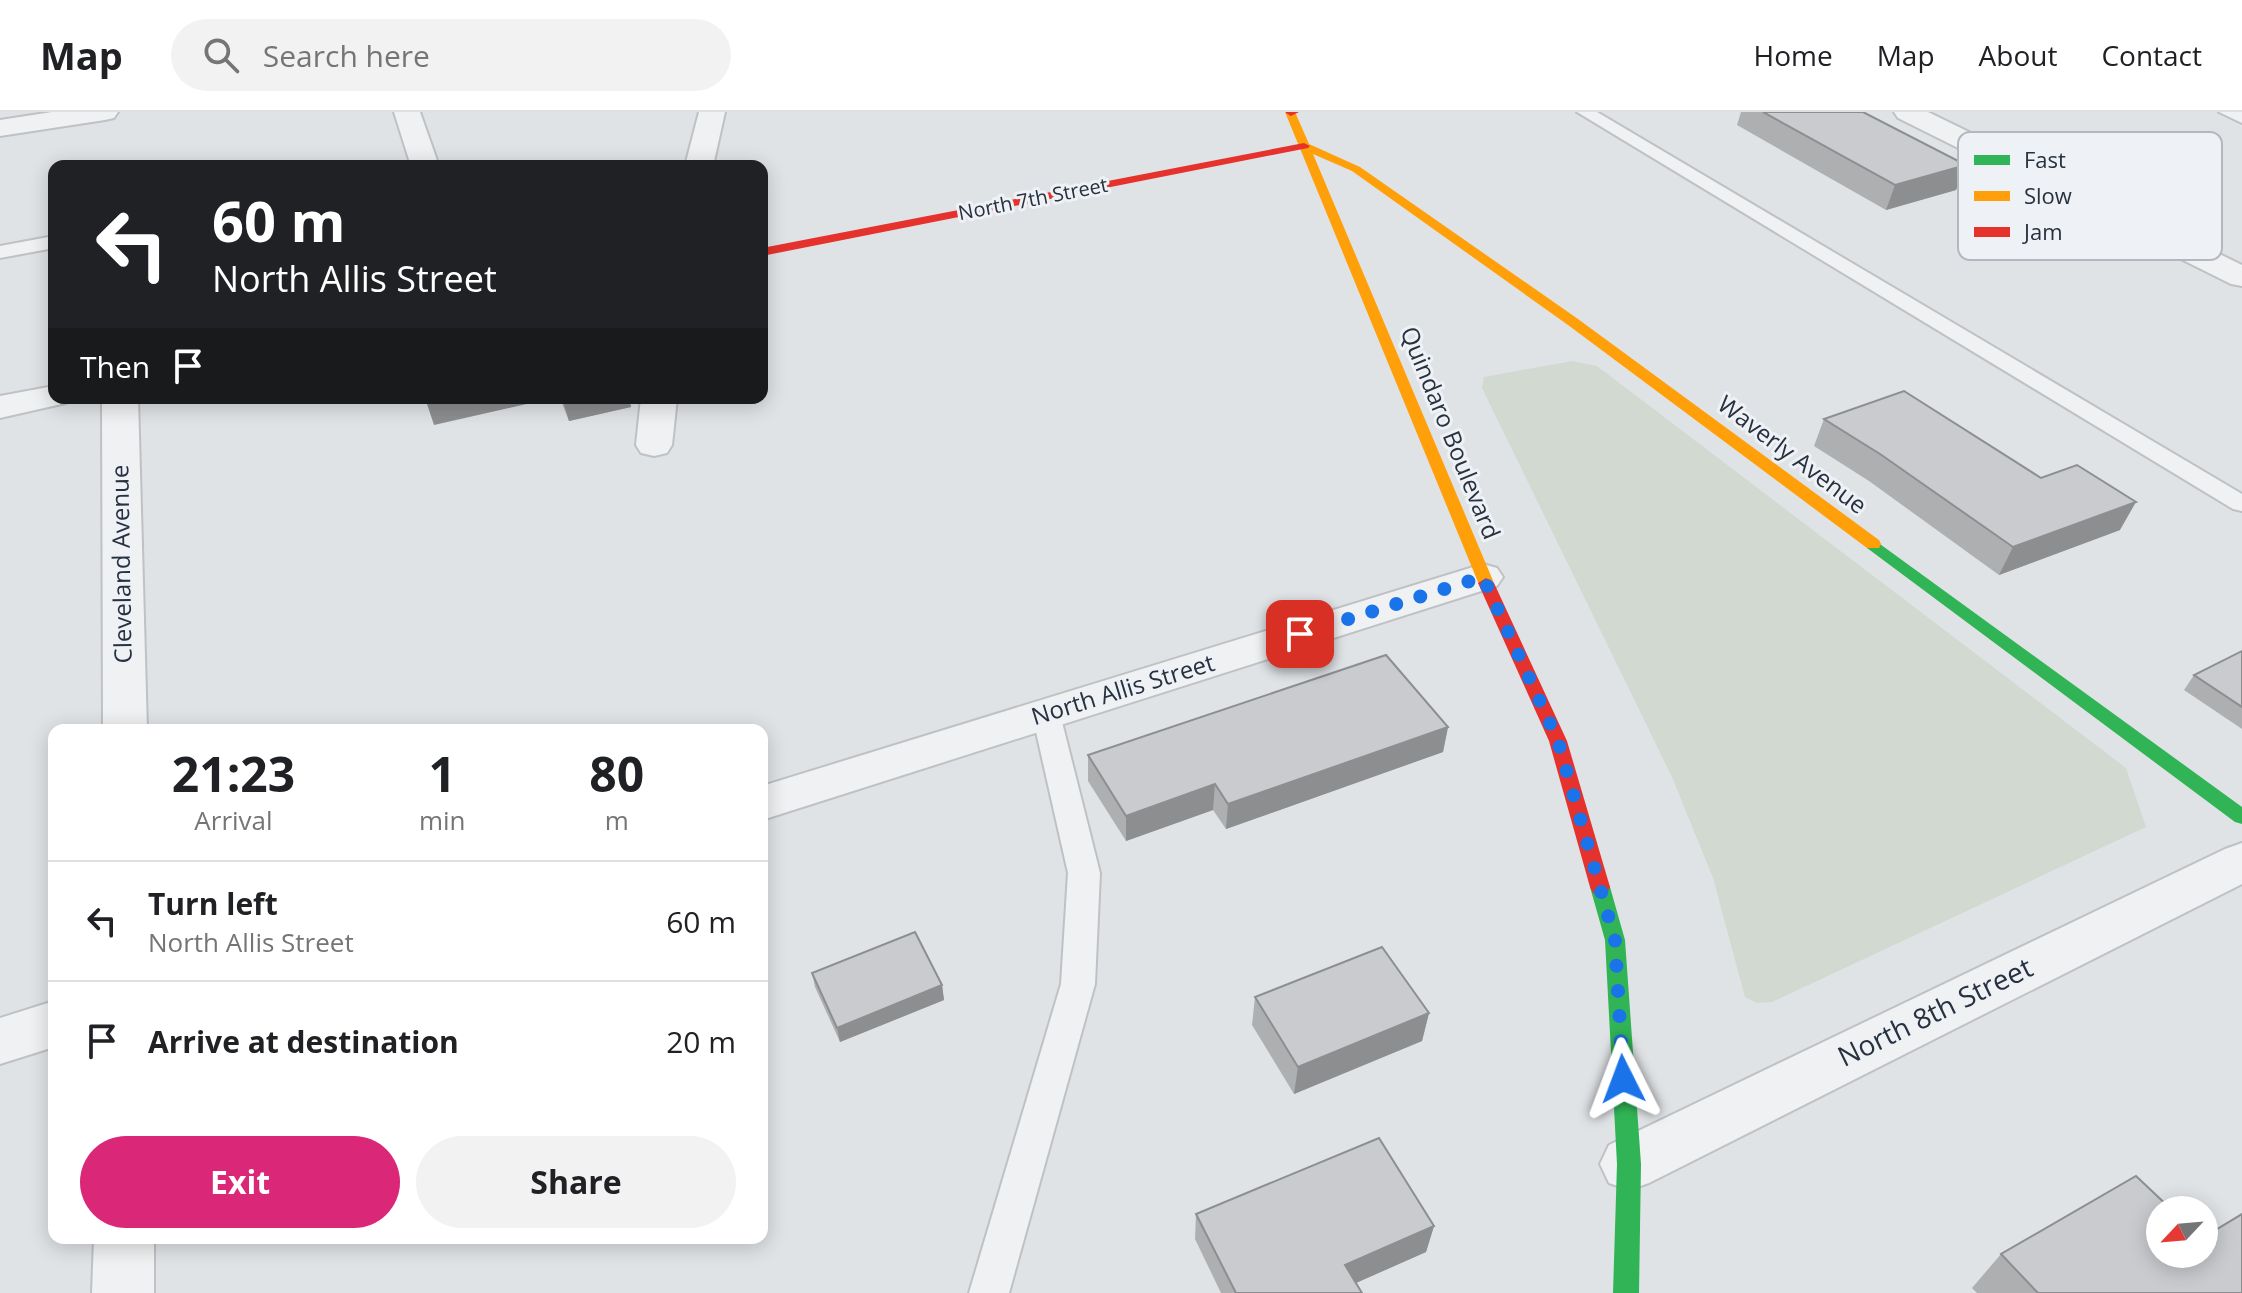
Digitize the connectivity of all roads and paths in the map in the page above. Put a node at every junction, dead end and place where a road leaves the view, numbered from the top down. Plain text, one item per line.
1 (105, 112) edge
2 (407, 112) edge
3 (712, 112) edge
4 (1292, 112) edge
5 (1585, 112) edge
6 (1907, 112) edge
7 (2227, 112) edge
8 (2242, 118) edge
9 (0, 128) edge
10 (1958, 137) edge
11 (1304, 146) junction
12 (423, 160) edge
13 (700, 160) edge
14 (48, 243) edge
15 (768, 251) edge
16 (0, 252) edge
17 (2207, 260) edge
18 (2242, 277) edge
19 (48, 397) edge
20 (120, 404) edge
21 (658, 404) edge
22 (0, 407) edge
23 (654, 445) dead end
24 (2242, 504) edge
25 (1483, 577) junction
26 (1046, 714) junction
27 (125, 724) edge
28 (768, 801) edge
29 (2242, 817) edge
30 (2242, 862) edge
31 (48, 1026) edge
32 (0, 1041) edge
33 (1629, 1164) junction
34 (124, 1244) edge
35 (123, 1293) edge
36 (989, 1293) edge
37 (1626, 1293) edge

1 - 9 street
2 - 12 street
3 - 13 street
4 - 11 street, Quindaro Boulevard
5 - 24 lane
6 - 10 street
7 - 8 lane
11 - 15 street, North 7th Street
11 - 25 street, Quindaro Boulevard
11 - 29 street, Waverly Avenue
14 - 16 lane
17 - 18 street
19 - 22 street
20 - 27 street, Cleveland Avenue
21 - 23 street
25 - 26 street, North Allis Street
25 - 33 street, Quindaro Boulevard
26 - 28 street, North Allis Street
26 - 36 lane
30 - 33 street, North 8th Street
31 - 32 street
33 - 37 street, Quindaro Boulevard
34 - 35 street

